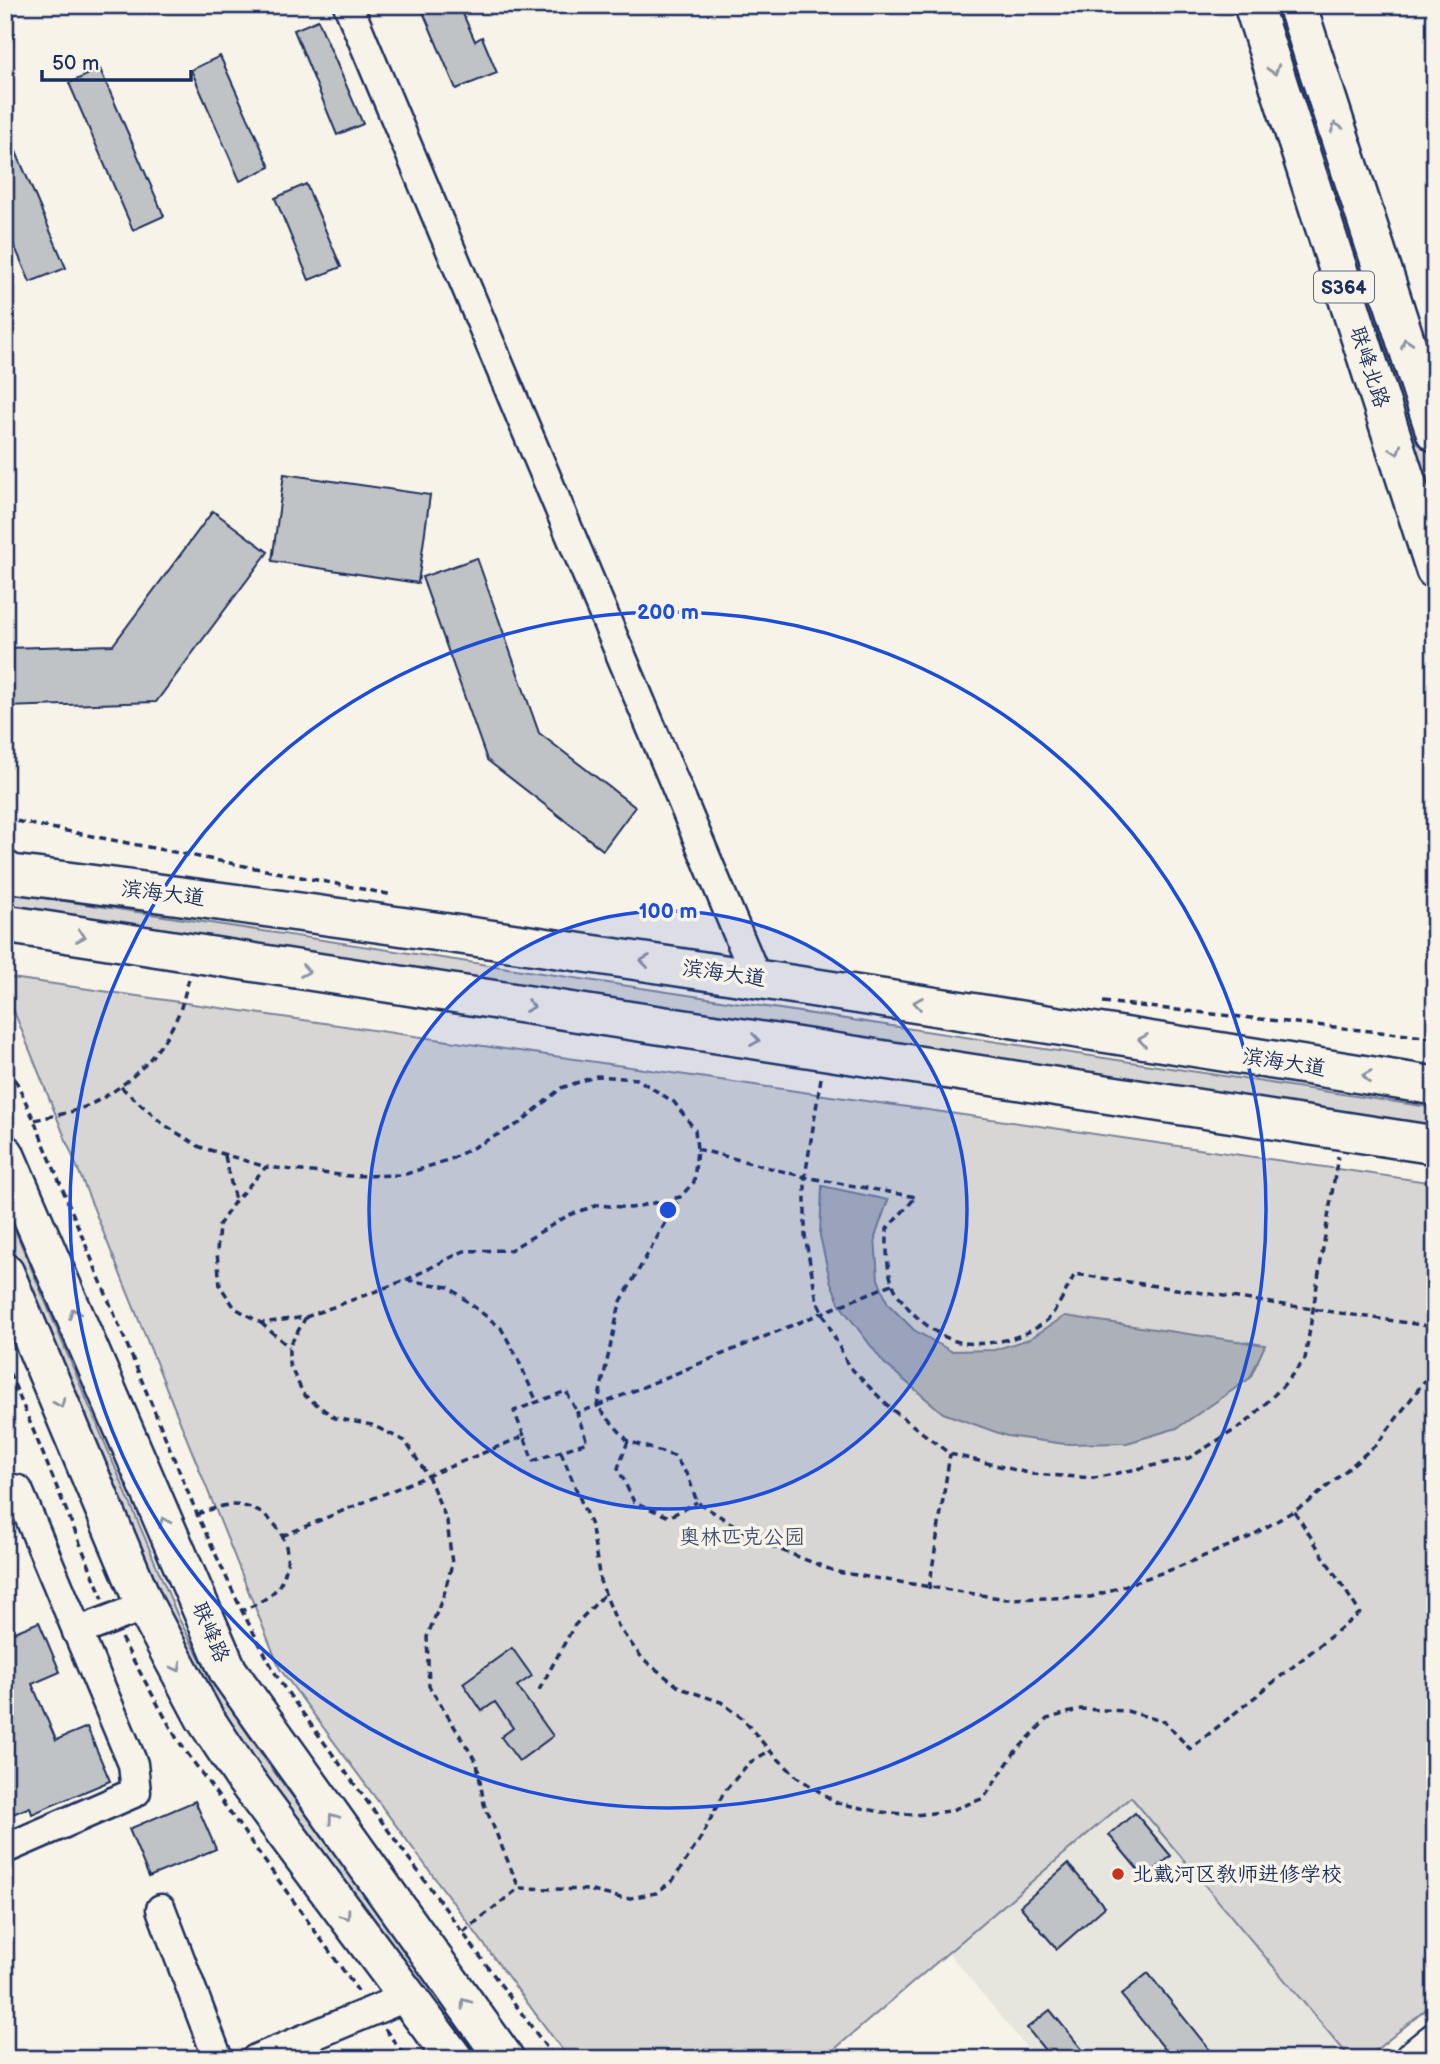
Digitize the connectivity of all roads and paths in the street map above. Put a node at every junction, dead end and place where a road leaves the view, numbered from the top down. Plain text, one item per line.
1 (348, 5) edge
2 (1253, 5) edge
3 (1297, 5) edge
4 (1435, 432) edge
5 (1435, 570) edge
6 (9, 872) edge
7 (9, 925) edge
8 (191, 974) dead end
9 (756, 977) junction
10 (5, 1057) edge
11 (823, 1069) dead end
12 (1435, 1086) edge
13 (121, 1087) junction
14 (34, 1120) junction
15 (1435, 1145) edge
16 (1339, 1148) dead end
17 (697, 1149) junction
18 (5, 1154) edge
19 (224, 1154) junction
20 (266, 1167) junction
21 (805, 1177) junction
22 (680, 1197) junction
23 (235, 1201) junction
24 (5, 1273) edge
25 (406, 1280) junction
26 (892, 1284) junction
27 (1312, 1310) junction
28 (823, 1312) junction
29 (306, 1317) junction
30 (261, 1323) junction
31 (1435, 1327) edge
32 (289, 1347) junction
33 (1435, 1367) edge
34 (537, 1402) junction
35 (597, 1406) junction
36 (577, 1413) junction
37 (524, 1436) junction
38 (628, 1441) junction
39 (561, 1452) junction
40 (950, 1454) junction
41 (428, 1476) junction
42 (5, 1487) edge
43 (697, 1502) junction
44 (1294, 1511) junction
45 (197, 1514) junction
46 (282, 1536) junction
47 (929, 1588) junction
48 (605, 1594) junction
49 (145, 1606) junction
50 (242, 1611) junction
51 (77, 1632) junction
52 (539, 1690) dead end
53 (769, 1750) junction
54 (5, 1849) edge
55 (519, 1888) junction
56 (161, 1909) dead end
57 (464, 1932) junction
58 (406, 1997) junction
59 (1435, 2042) edge
60 (218, 2059) edge
61 (256, 2059) edge
62 (454, 2059) edge
63 (505, 2059) edge
64 (555, 2059) edge
65 (1414, 2059) edge

1 - 9 street
2 -> 5 main road, 联峰北路 / S364
4 -> 3 main road, 联峰北路 / S364
9 -> 6 main road, 滨海大道
7 -> 15 main road
8 - 13 path
12 -> 9 main road, 滨海大道
10 - 14 path
11 - 21 path
13 - 14 path
13 - 19 path
14 - 45 path
16 - 27 path
17 - 20 path
17 - 21 path
17 - 22 path
63 -> 18 main road, 联峰路
19 - 20 path
19 - 23 path
20 - 23 path
21 - 26 path
21 - 28 path
22 - 25 path
22 - 35 path
23 - 30 path
24 -> 49 main road, 联峰路
25 - 29 path
25 - 34 path
26 - 27 path
26 - 28 path
27 - 31 path
27 - 40 path
28 - 35 path
28 - 40 path
29 - 30 path
29 - 32 path
30 - 32 path
32 - 41 path
33 - 44 path
34 - 36 path
34 - 37 path
35 - 36 path
35 - 38 path
36 - 39 path
37 - 39 path
37 - 41 path
38 - 43 path
38 - 43 path
39 - 48 path
40 - 47 path
41 - 46 path
41 - 55 path
42 - 51 street
43 - 47 path
44 - 47 path
44 - 53 path
45 - 46 path
45 - 50 path
46 - 50 path
48 - 52 path
48 - 53 path
49 - 51 street
49 -> 58 main road, 联峰路
50 - 57 path
51 - 54 street
53 - 55 path
55 - 57 path
56 - 60 street
57 - 64 path
58 - 61 street
58 - 62 main road, 联峰路
59 - 65 main road

